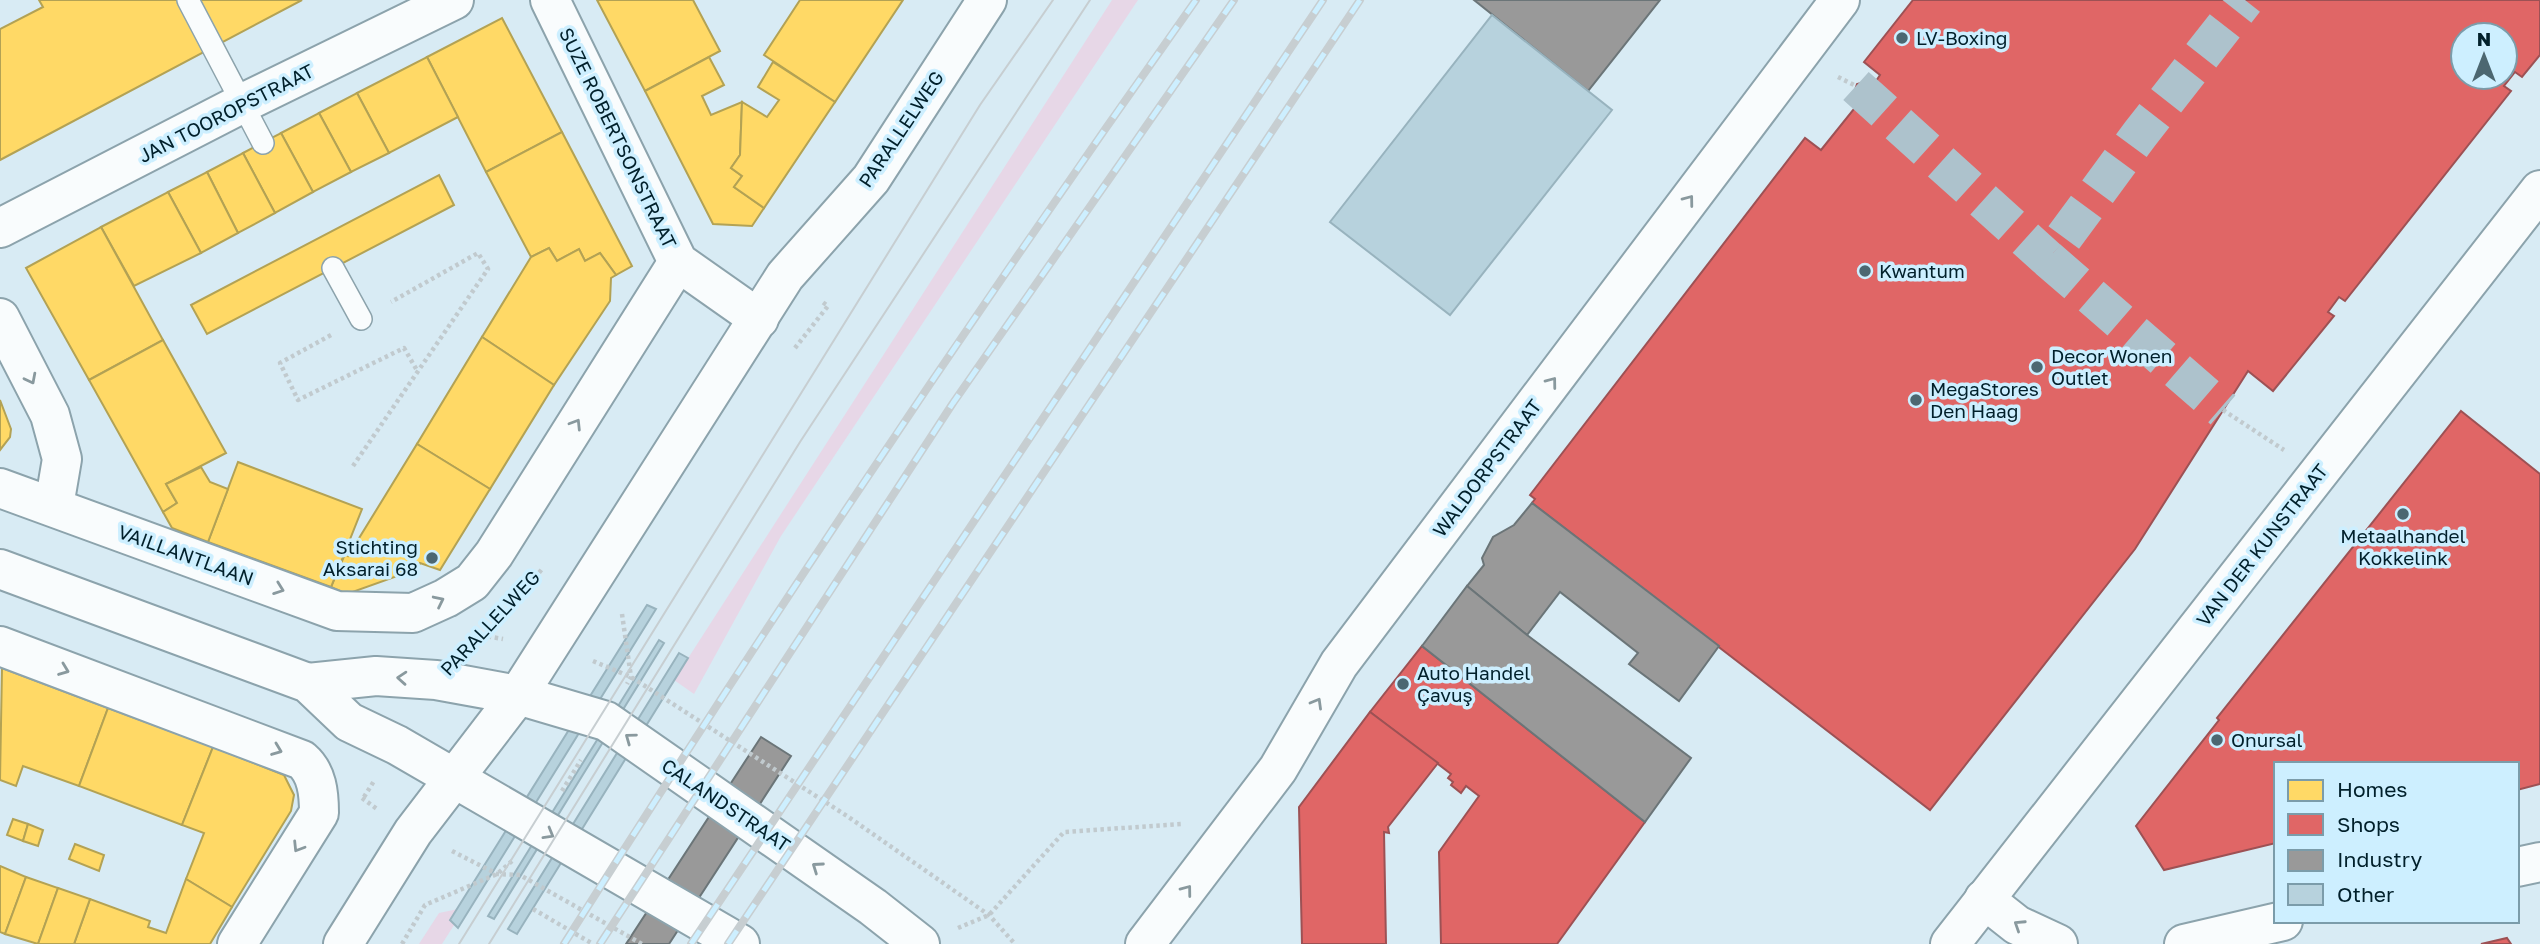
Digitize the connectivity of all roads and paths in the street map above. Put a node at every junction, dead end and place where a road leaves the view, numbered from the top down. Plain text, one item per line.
1 (188, 0) edge
2 (454, 0) edge
3 (550, 0) edge
4 (987, 0) edge
5 (1840, 0) edge
6 (241, 104) junction
7 (263, 143) dead end
8 (2540, 190) edge
9 (0, 228) edge
10 (678, 262) junction
11 (333, 268) dead end
12 (0, 318) edge
13 (361, 319) dead end
14 (759, 319) junction
15 (2223, 410) tunnel mouth
16 (2318, 473) junction
17 (0, 488) edge
18 (54, 506) junction
19 (548, 559) dead end
20 (0, 569) edge
21 (524, 590) dead end
22 (488, 625) dead end
23 (0, 646) edge
24 (631, 677) dead end
25 (436, 680) junction
26 (308, 682) junction
27 (518, 695) junction
28 (397, 745) junction
29 (455, 780) junction
30 (363, 811) dead end
31 (2540, 862) edge
32 (2519, 867) edge
33 (497, 874) dead end
34 (1984, 899) junction
35 (533, 909) dead end
36 (2274, 923) edge
37 (237, 944) edge
38 (343, 944) edge
39 (593, 944) edge
40 (642, 944) edge
41 (740, 944) edge
42 (920, 944) edge
43 (1015, 944) edge
44 (1145, 944) edge
45 (1950, 944) edge
46 (2058, 944) edge
47 (2185, 944) edge

1 - 6 lane
2 - 6 street, JAN TOOROPSTRAAT
3 - 10 street, SUZE ROBERTSONSTRAAT
4 - 14 street, PARALLELWEG
44 -> 5 street, WALDORPSTRAAT
6 - 7 lane
6 - 9 street, JAN TOOROPSTRAAT
8 - 16 street, VAN DER KUNSTRAAT
10 - 14 street, SUZE ROBERTSONSTRAAT
18 -> 10 street, VAILLANTLAAN
11 - 13 lane
12 -> 18 street
14 - 27 street, PARALLELWEG
15 - 16 path
16 - 34 street, VAN DER KUNSTRAAT
17 - 18 street, VAILLANTLAAN
19 - 21 path, PARALLELWEG
20 - 26 street
22 - 25 path, PARALLELWEG
23 -> 37 street
24 - 43 path
25 -> 26 street
25 - 27 street
26 - 28 street
27 - 29 street, PARALLELWEG
42 -> 27 street, CALANDSTRAAT
28 - 29 street
28 - 30 path
29 - 38 street, PARALLELWEG
29 -> 41 street
31 - 32 street
33 - 40 path
34 - 45 street, VAN DER KUNSTRAAT
46 -> 34 street
35 - 39 path
36 - 47 street

